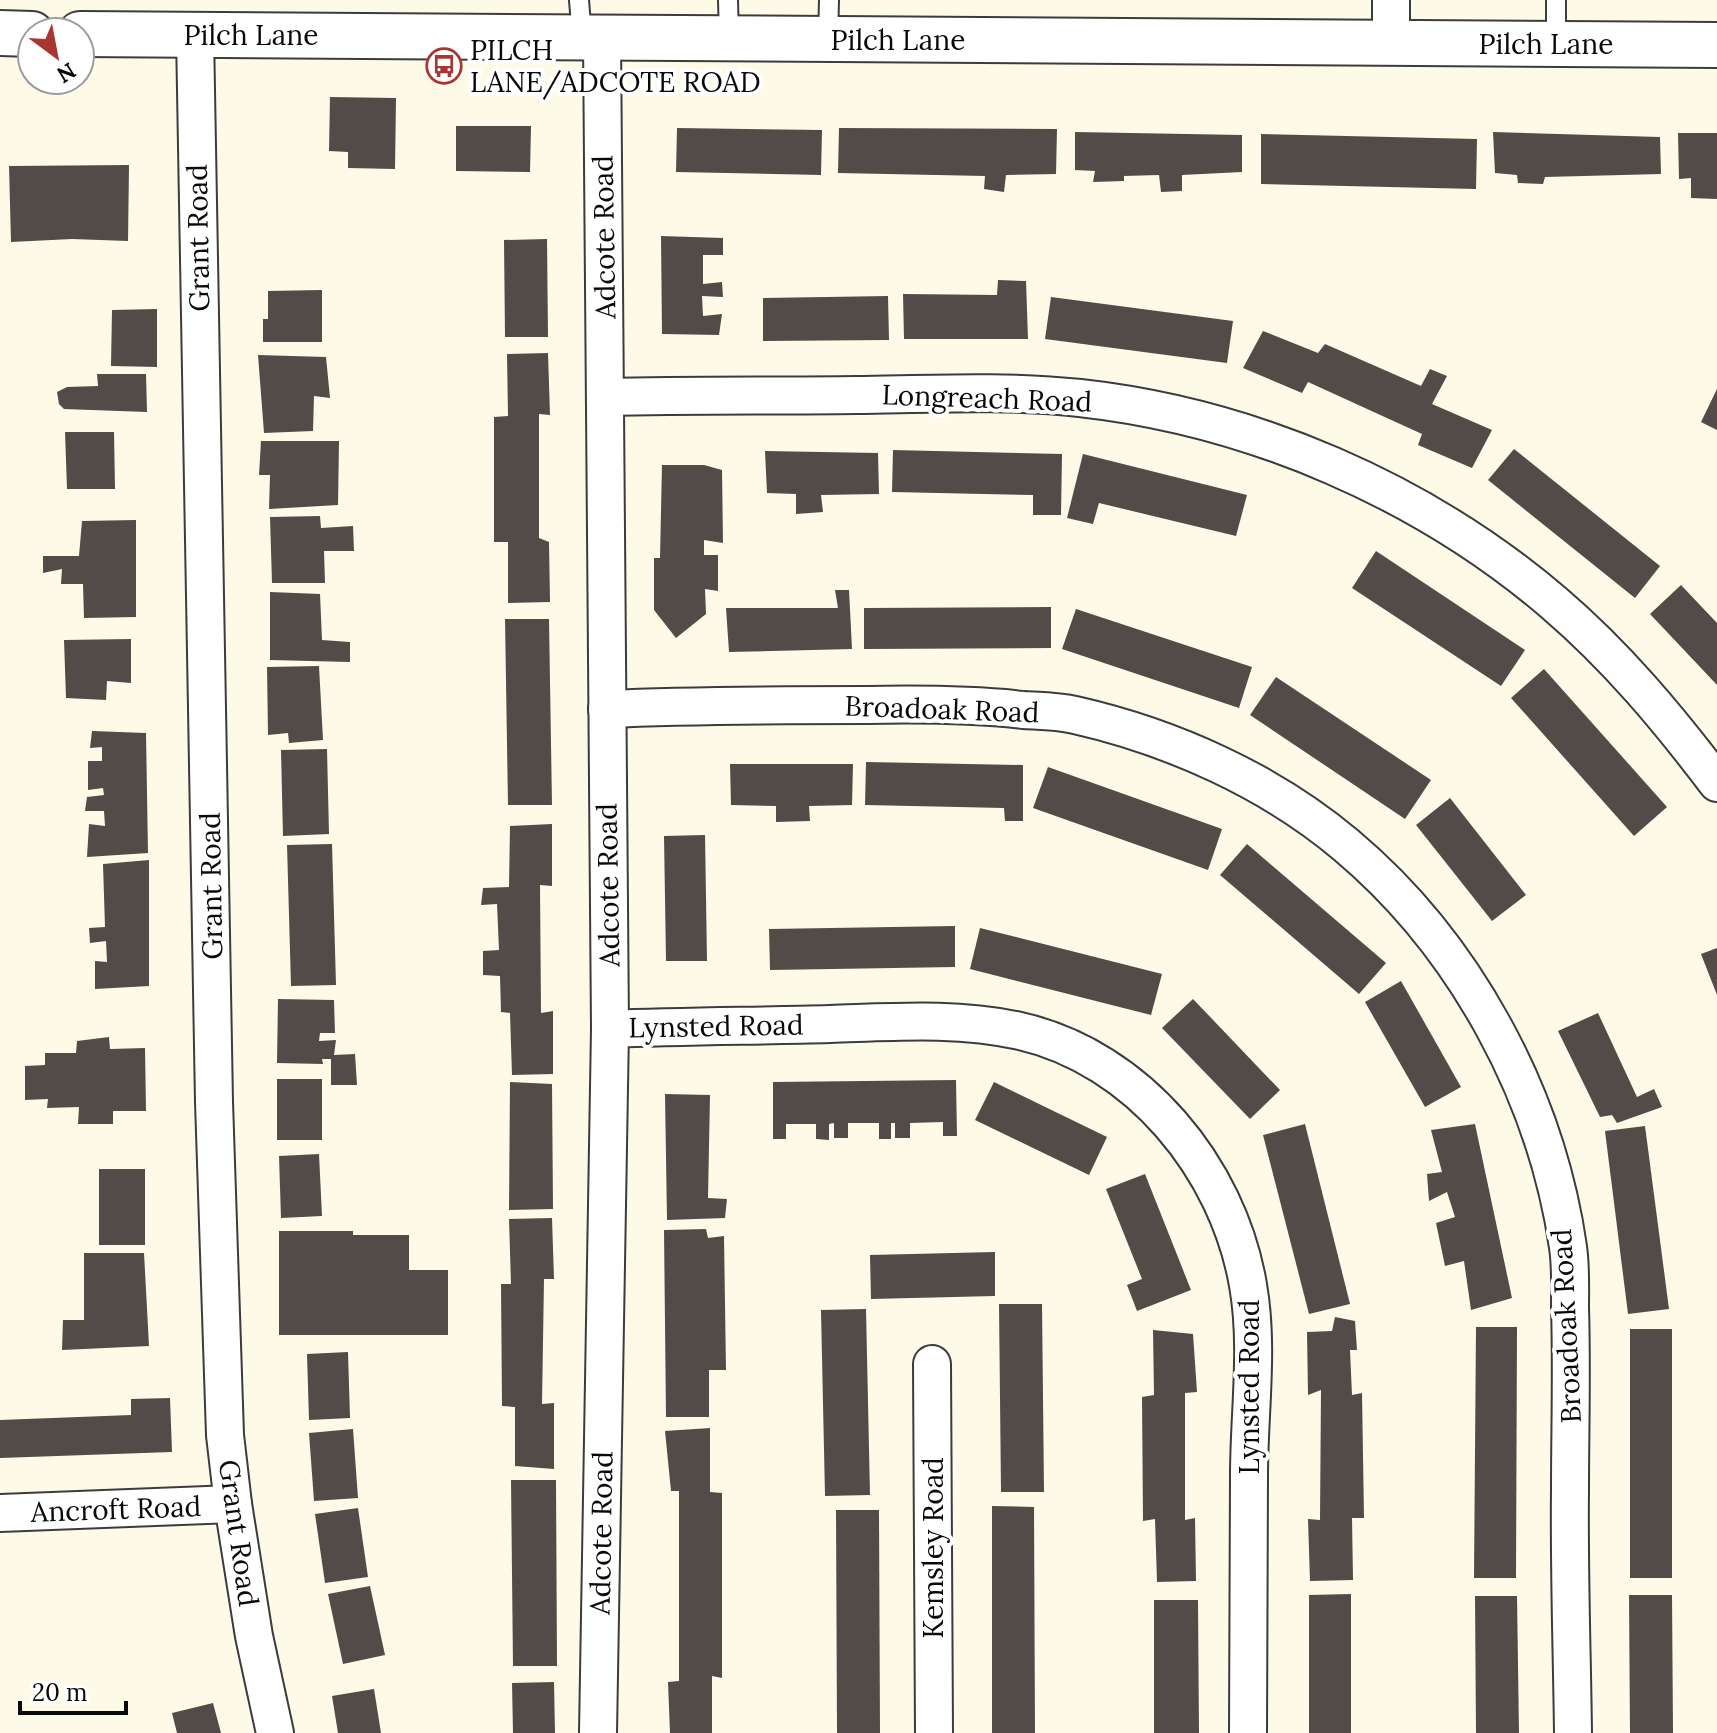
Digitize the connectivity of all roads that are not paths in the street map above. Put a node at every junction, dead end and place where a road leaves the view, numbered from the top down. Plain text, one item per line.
1 (1391, 0) edge
2 (1556, 0) edge
3 (729, 19) edge
4 (828, 20) edge
5 (588, 25) edge
6 (96, 34) edge
7 (195, 34) junction
8 (1391, 43) junction
9 (1556, 44) junction
10 (1717, 45) edge
11 (606, 397) junction
12 (607, 709) junction
13 (1717, 783) edge
14 (610, 1029) junction
15 (932, 1364) dead end
16 (233, 1504) junction
17 (0, 1513) edge
18 (275, 1733) edge
19 (598, 1733) edge
20 (934, 1733) edge
21 (1248, 1733) edge
22 (1573, 1733) edge

1 - 8 street
2 - 9 lane
3 - 4 street, Pilch Lane
3 - 5 street, Pilch Lane
4 - 8 street, Pilch Lane
5 - 7 street, Pilch Lane
5 - 11 street, Adcote Road
6 - 7 street, Pilch Lane
7 - 16 street, Grant Road
8 - 9 street, Pilch Lane
9 - 10 street, Pilch Lane
11 - 12 street, Adcote Road
11 - 13 street, Longreach Road
12 - 14 street, Adcote Road
12 - 22 street, Broadoak Road
14 - 19 street, Adcote Road
14 - 21 street, Lynsted Road
15 - 20 street, Kemsley Road
16 - 17 street, Ancroft Road
16 - 18 street, Grant Road

